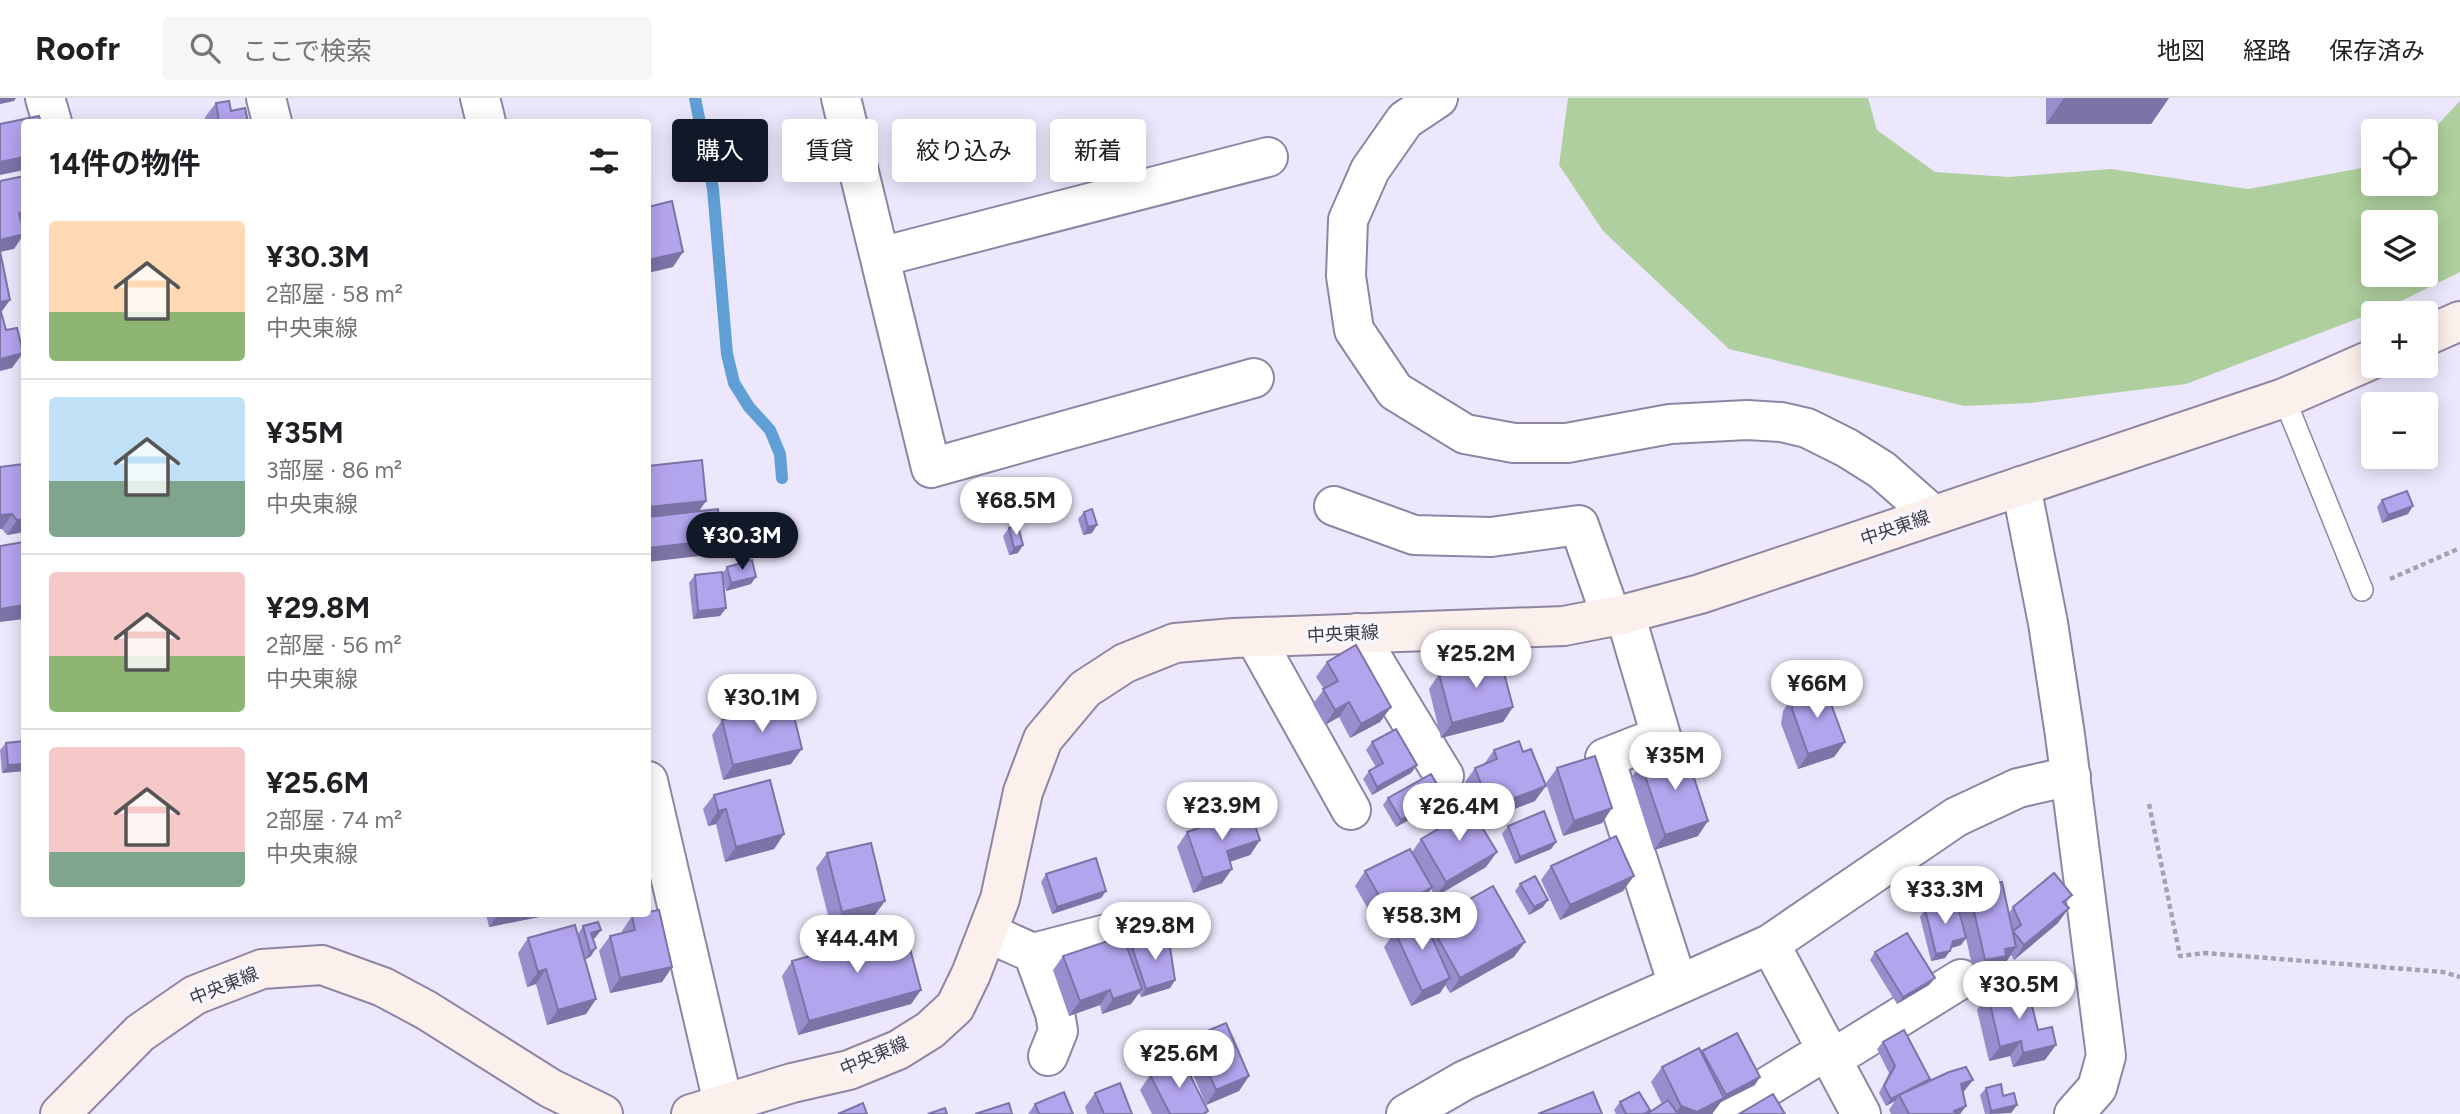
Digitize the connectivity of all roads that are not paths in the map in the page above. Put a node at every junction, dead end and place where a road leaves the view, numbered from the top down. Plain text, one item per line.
1 (45, 98) edge
2 (266, 98) edge
3 (480, 98) edge
4 (841, 98) edge
5 (1438, 98) edge
6 (51, 119) edge
7 (271, 119) edge
8 (485, 119) edge
9 (1268, 157) dead end
10 (880, 257) junction
11 (2460, 321) edge
12 (2438, 331) edge
13 (2361, 364) edge
14 (1254, 378) dead end
15 (2284, 397) junction
16 (2021, 486) junction
17 (1334, 506) dead end
18 (1933, 515) junction
19 (2362, 590) dead end
20 (1618, 615) junction
21 (1357, 633) junction
22 (1255, 638) junction
23 (1444, 776) dead end
24 (2071, 776) junction
25 (651, 798) edge
26 (1351, 810) dead end
27 (1149, 923) dead end
28 (988, 933) junction
29 (1770, 944) junction
30 (1033, 953) junction
31 (1961, 979) dead end
32 (1678, 985) junction
33 (1830, 1055) junction
34 (1048, 1056) dead end
35 (707, 1109) edge
36 (1731, 1109) dead end
37 (60, 1114) edge
38 (603, 1114) edge
39 (1406, 1114) edge
40 (1861, 1114) edge
41 (2074, 1114) edge

1 - 6 street
2 - 7 street
3 - 8 street
4 - 10 street
5 - 18 street
9 - 10 street
10 - 14 street
11 - 12 main road
13 - 15 main road, 中央東線
15 - 16 main road, 中央東線
15 - 19 lane
16 - 18 main road, 中央東線
16 - 24 street
17 - 20 street
18 - 20 main road, 中央東線
20 - 21 main road, 中央東線
20 - 32 street
21 - 22 main road, 中央東線
21 - 23 street
22 - 26 street
22 - 28 main road, 中央東線
24 - 29 street
24 - 41 street
25 - 35 street
27 - 30 street
28 - 30 street
28 - 35 main road, 中央東線
29 - 32 street
29 - 33 street
30 - 34 street
31 - 33 street
32 - 39 street
33 - 36 street
33 - 40 street
37 - 38 main road, 中央東線

